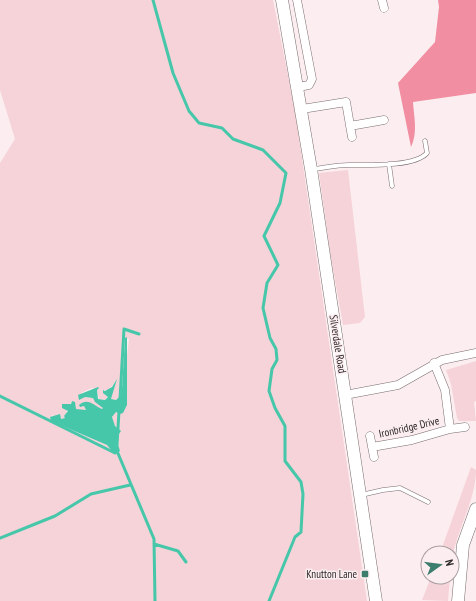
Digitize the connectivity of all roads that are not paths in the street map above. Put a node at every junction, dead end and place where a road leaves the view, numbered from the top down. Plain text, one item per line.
1 (282, 0) edge
2 (297, 0) edge
3 (303, 86) junction
4 (302, 109) junction
5 (384, 120) dead end
6 (350, 126) junction
7 (352, 138) dead end
8 (425, 141) dead end
9 (389, 164) junction
10 (311, 169) junction
11 (392, 186) dead end
12 (476, 353) edge
13 (434, 363) junction
14 (345, 395) junction
15 (450, 428) junction
16 (465, 428) dead end
17 (370, 436) dead end
18 (372, 447) junction
19 (374, 458) dead end
20 (360, 495) junction
21 (428, 502) dead end
22 (476, 509) edge
23 (376, 601) edge
24 (458, 601) edge

1 - 3 main road, Silverdale Road
2 - 3 street, Silverdale Road
3 - 4 main road, Silverdale Road
4 - 6 street
4 - 10 main road, Silverdale Road
5 - 6 street
6 - 7 street
8 - 9 lane
9 - 10 lane
9 - 11 lane
10 - 14 main road, Silverdale Road
12 - 13 street
13 - 14 street
13 - 15 street, Ironbridge Drive
14 - 20 main road, Silverdale Road
15 - 16 street, Ironbridge Drive
15 - 18 street, Ironbridge Drive
17 - 18 street, Ironbridge Drive
18 - 19 street, Ironbridge Drive
20 - 21 lane
20 - 23 main road, Silverdale Road
22 - 24 main road

